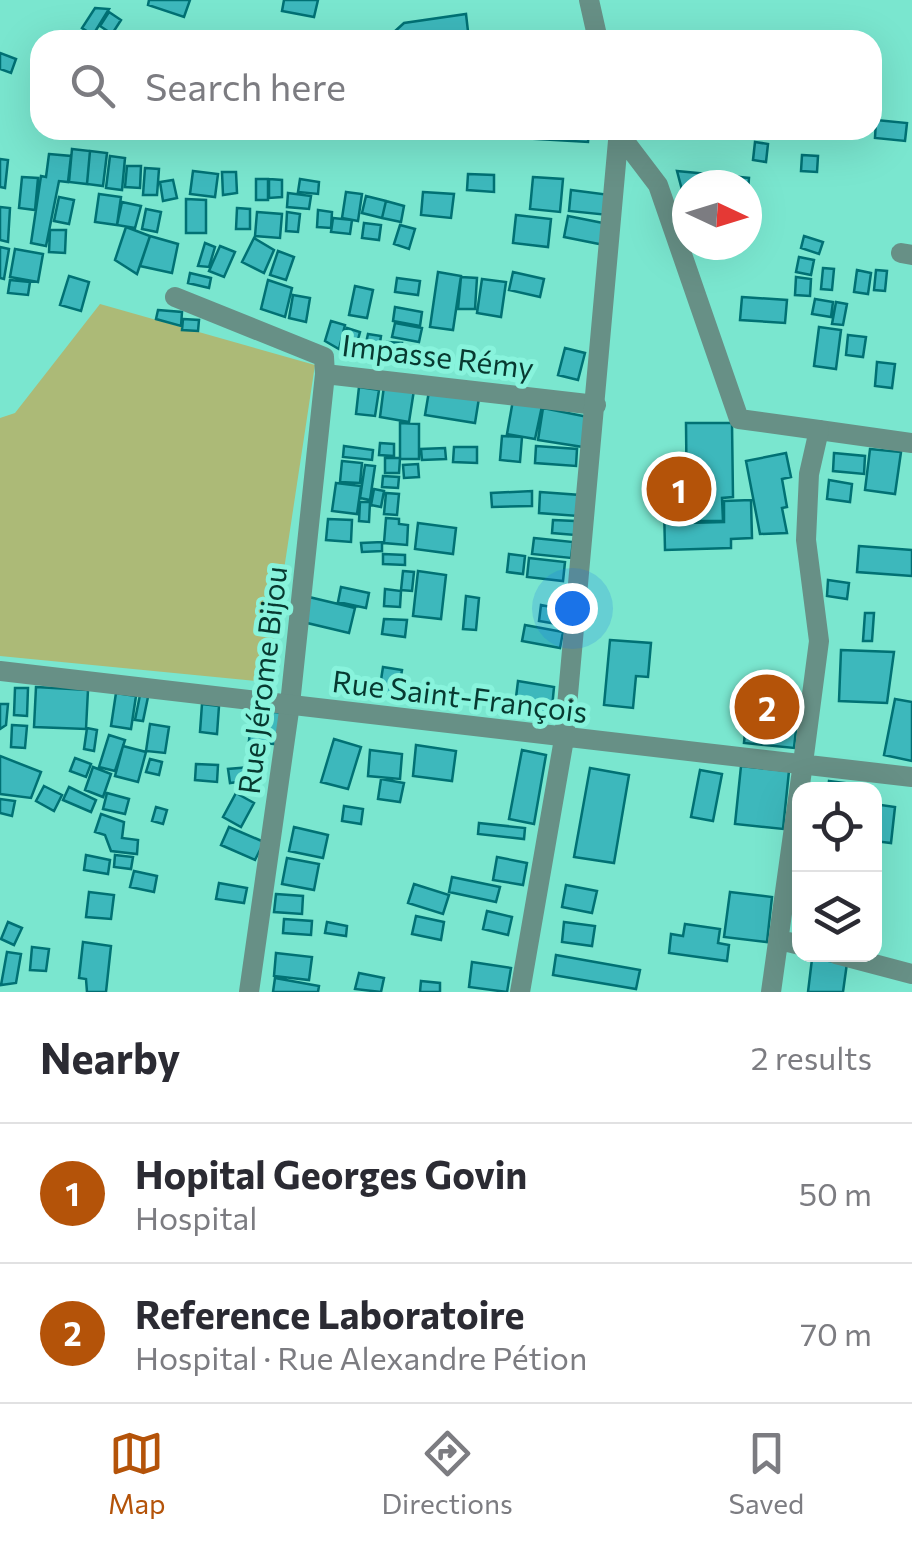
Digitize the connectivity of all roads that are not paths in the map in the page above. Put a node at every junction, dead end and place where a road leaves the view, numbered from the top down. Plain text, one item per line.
1 (588, 0) edge
2 (596, 30) edge
3 (619, 140) edge
4 (626, 140) edge
5 (175, 297) dead end
6 (325, 374) junction
7 (596, 405) junction
8 (819, 430) junction
9 (912, 443) edge
10 (0, 672) edge
11 (290, 704) junction
12 (564, 738) junction
13 (803, 763) junction
14 (912, 776) edge
15 (790, 943) edge
16 (866, 962) edge
17 (912, 974) edge
18 (250, 992) edge
19 (520, 992) edge
20 (771, 992) edge

1 - 2 street
3 - 7 street
4 - 8 street
5 - 6 street, Impasse Rémy
6 - 7 street, Impasse Rémy
6 - 11 street, Rue Jérome Bijou
7 - 12 street
8 - 9 street
8 - 13 street
10 - 11 street, Rue Saint-François
11 - 12 street, Rue Saint-François
11 - 18 street, Rue Jérome Bijou
12 - 13 street, Rue Saint-François
12 - 19 street
13 - 14 street, Rue Saint-François
13 - 15 street
15 - 20 street
16 - 17 street

